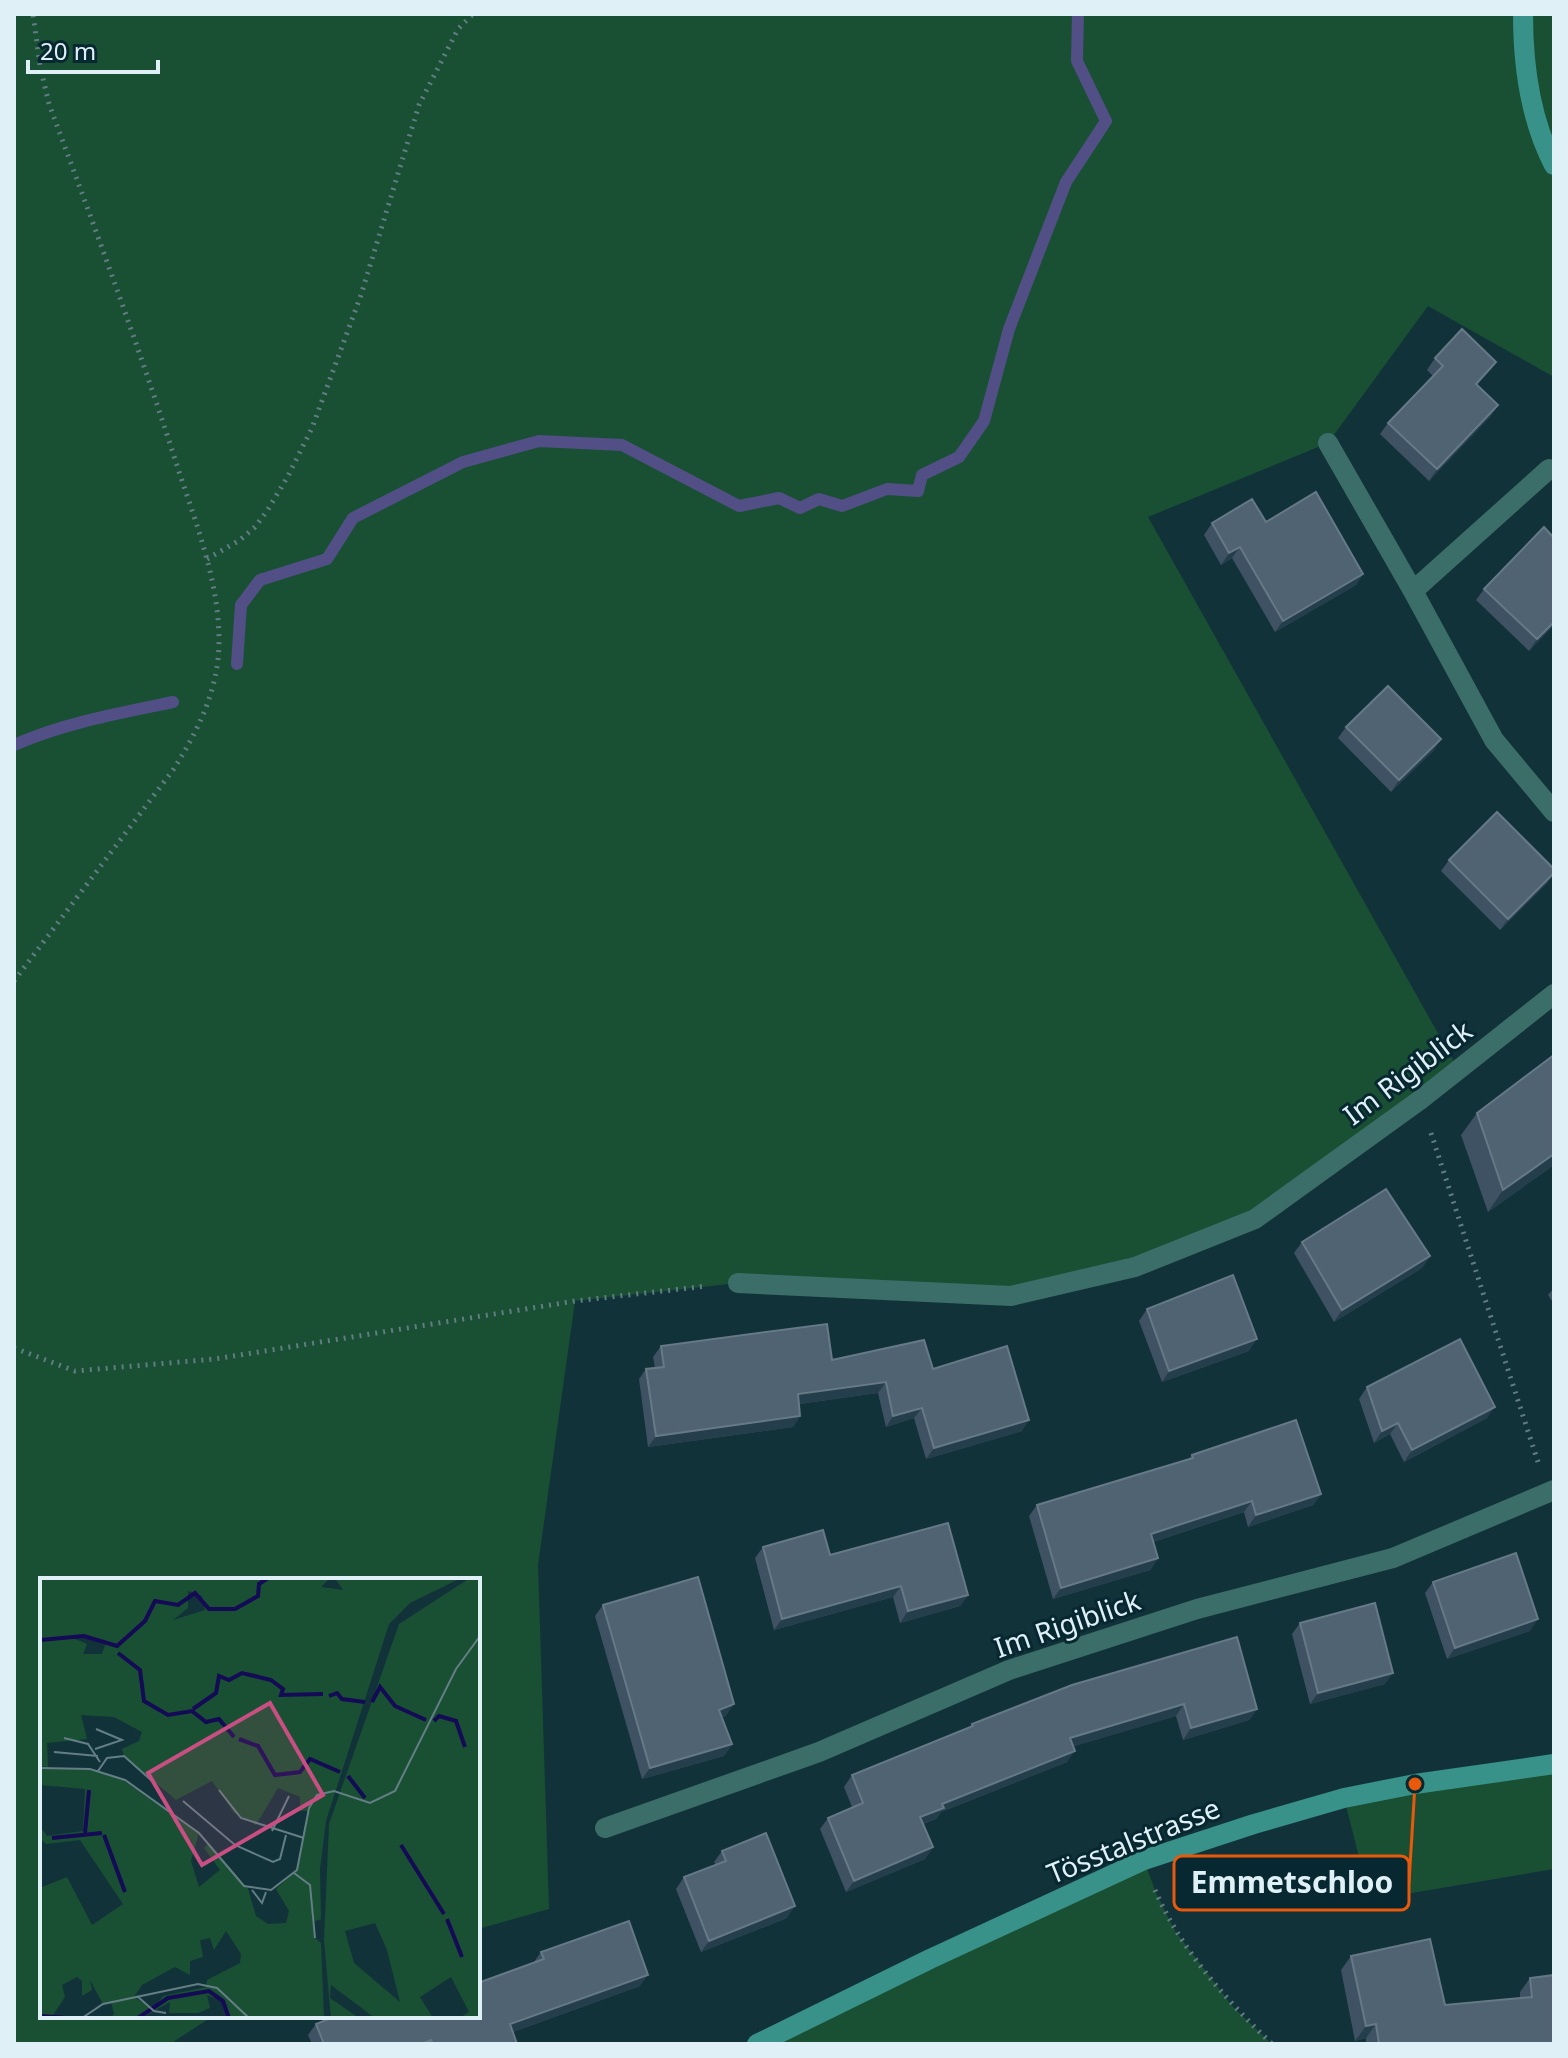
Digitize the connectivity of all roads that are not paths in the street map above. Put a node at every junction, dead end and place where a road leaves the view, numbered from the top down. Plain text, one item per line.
1 (1523, 14) edge
2 (1554, 165) edge
3 (1328, 443) dead end
4 (1549, 469) dead end
5 (1413, 591) junction
6 (1554, 812) edge
7 (1554, 994) edge
8 (738, 1283) road end
9 (1554, 1490) edge
10 (1554, 1764) edge
11 (605, 1828) dead end
12 (757, 2044) edge

1 - 2 main road
3 - 5 street
4 - 5 street
5 - 6 street
7 - 8 street, Im Rigiblick
9 - 11 street, Im Rigiblick
10 - 12 main road, Tösstalstrasse

